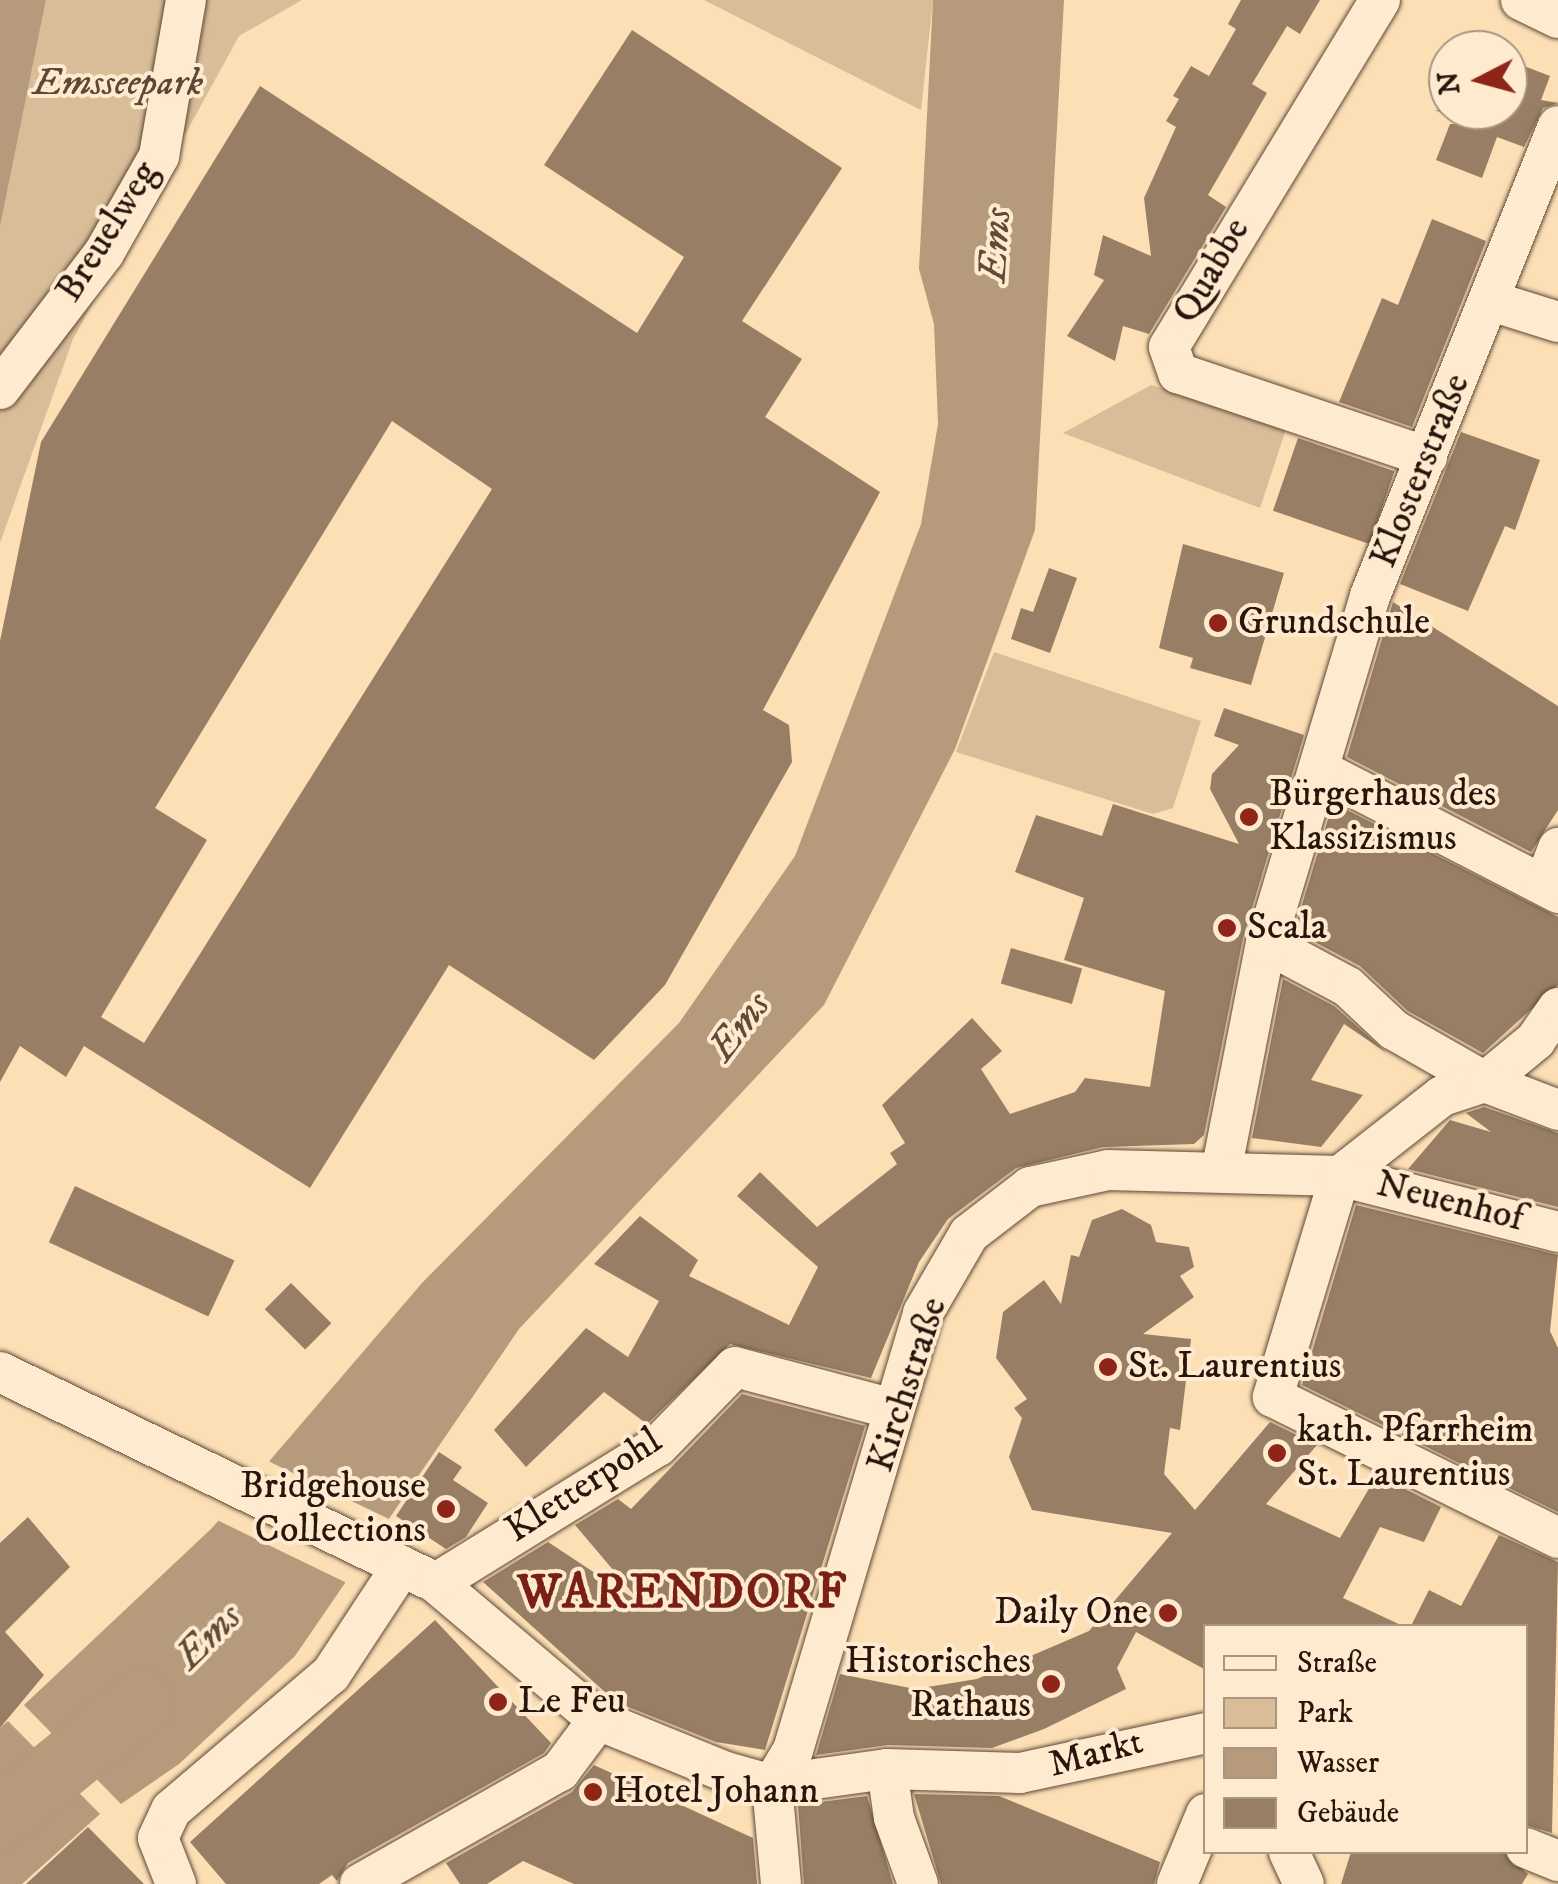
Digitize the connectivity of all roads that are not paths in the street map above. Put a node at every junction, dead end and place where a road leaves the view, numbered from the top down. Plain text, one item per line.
1 (186, 0) edge
2 (1380, 0) edge
3 (1520, 0) edge
4 (1558, 18) edge
5 (1558, 126) edge
6 (1491, 300) junction
7 (1558, 322) edge
8 (0, 388) edge
9 (1427, 457) junction
10 (1322, 770) junction
11 (1558, 848) edge
12 (1551, 889) edge
13 (1266, 943) junction
14 (1558, 1008) edge
15 (1486, 1082) junction
16 (1558, 1110) edge
17 (1220, 1172) junction
18 (1340, 1176) junction
19 (1558, 1232) edge
20 (0, 1372) edge
21 (893, 1409) junction
22 (1558, 1538) edge
23 (404, 1568) junction
24 (598, 1720) junction
25 (1203, 1733) edge
26 (888, 1769) junction
27 (772, 1786) junction
28 (1203, 1821) edge
29 (1528, 1849) edge
30 (1290, 1854) edge
31 (1558, 1860) edge
32 (1180, 1877) edge
33 (176, 1884) edge
34 (360, 1884) edge
35 (781, 1884) edge
36 (918, 1884) edge
37 (1304, 1884) edge

1 - 8 street, Breuelweg
2 - 9 street, Quabbe
3 - 4 street
5 - 6 street, Klosterstraße
6 - 7 street
6 - 9 street, Klosterstraße
9 - 10 street, Klosterstraße
10 - 12 street
10 - 13 street, Klosterstraße
11 - 12 street
13 - 15 street
13 - 17 street, Klosterstraße
14 - 15 street
15 - 16 street
15 - 18 street
17 - 18 street, Kirchstraße
17 - 21 street, Kirchstraße
18 - 19 street, Neuenhof
18 - 22 street
20 - 23 street
21 - 23 street, Kletterpohl
21 - 27 street, Kirchstraße
23 - 24 street
23 - 33 street
24 - 27 street
24 - 34 street
25 - 26 street, Markt
26 - 27 street, Markt
26 - 36 street
27 - 35 street
28 - 32 street
29 - 31 street
30 - 37 street

